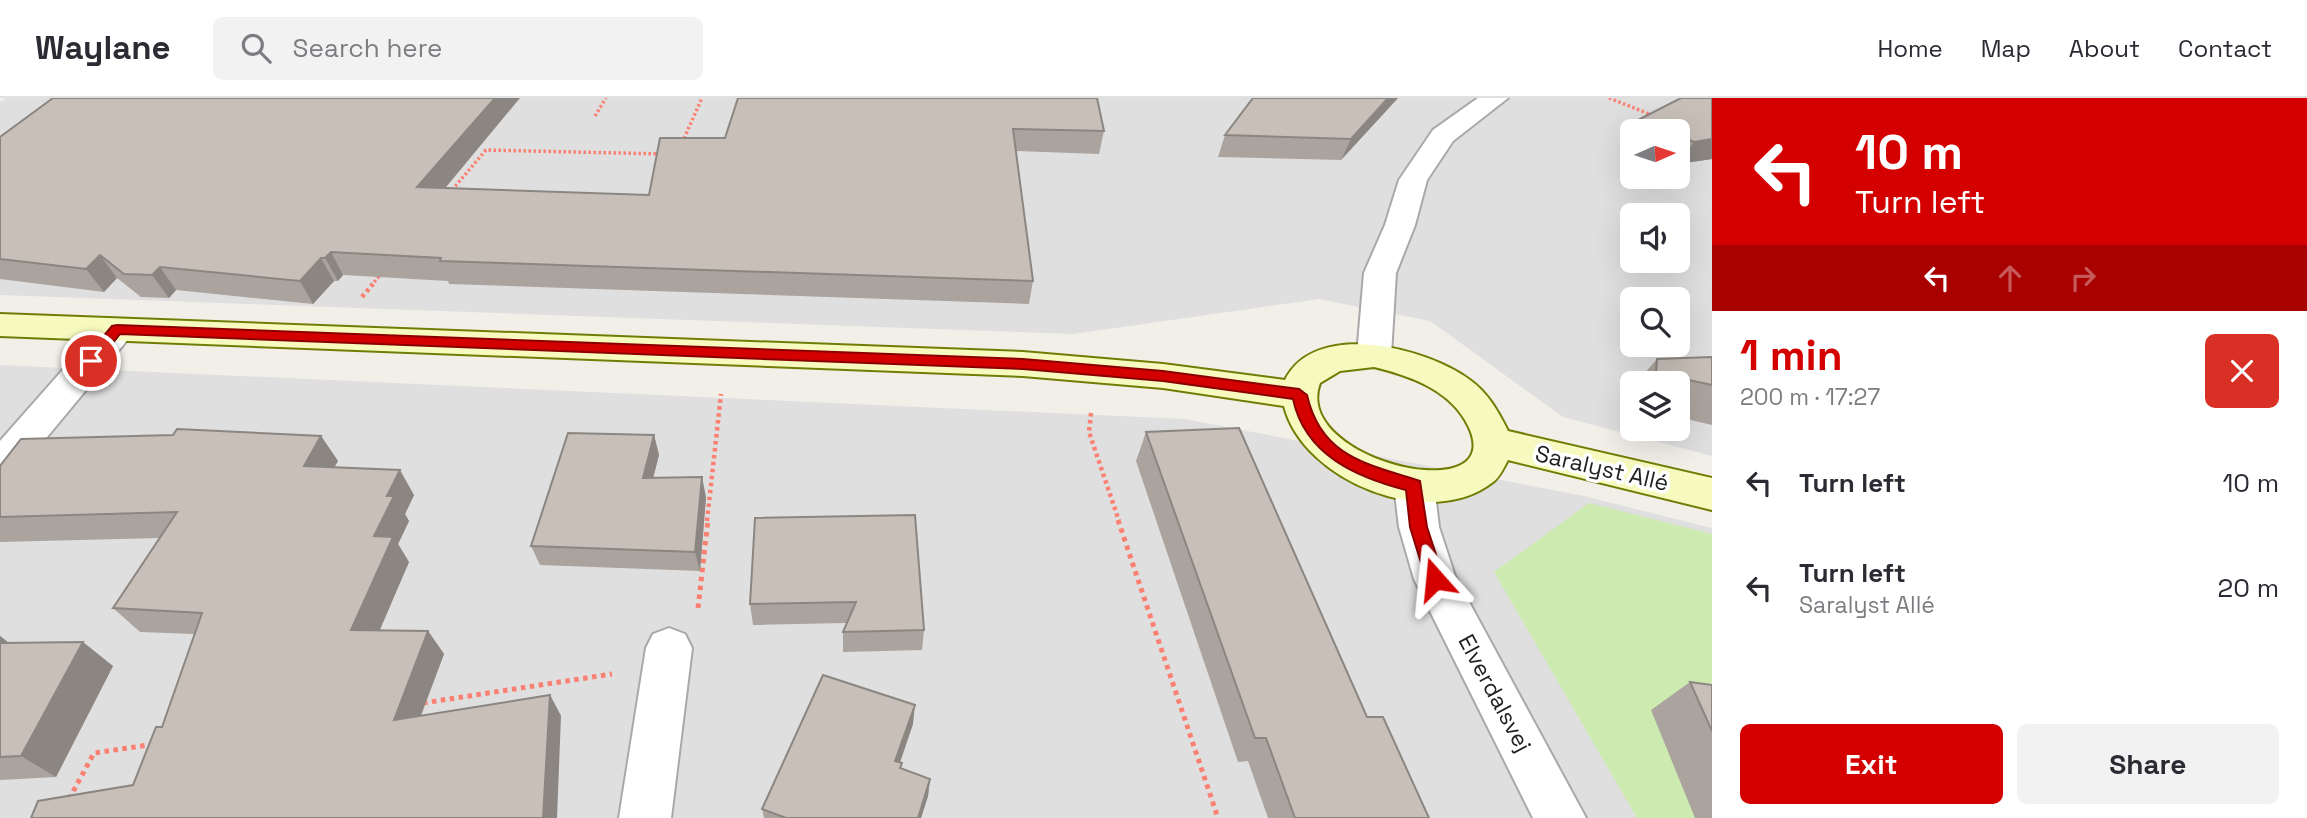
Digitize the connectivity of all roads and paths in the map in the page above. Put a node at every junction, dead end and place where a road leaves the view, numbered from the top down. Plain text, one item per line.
1 (606, 98) edge
2 (702, 98) edge
3 (1495, 98) edge
4 (1609, 98) edge
5 (595, 116) dead end
6 (1661, 119) edge
7 (664, 154) edge
8 (677, 155) edge
9 (444, 200) edge
10 (386, 269) edge
11 (0, 325) edge
12 (117, 330) junction
13 (328, 338) junction
14 (726, 352) junction
15 (1374, 355) junction
16 (1097, 370) junction
17 (1299, 395) junction
18 (1493, 442) junction
19 (0, 467) edge
20 (1414, 485) junction
21 (1712, 494) edge
22 (667, 657) junction
23 (421, 703) dead end
24 (162, 743) edge
25 (64, 807) edge
26 (645, 818) edge
27 (1218, 818) edge
28 (1560, 818) edge

1 - 5 path
2 - 8 path
3 - 15 street
4 - 6 path
7 - 9 path
10 - 13 path
11 - 12 street
12 - 13 street
12 - 19 street
13 - 14 street
14 - 16 street
14 - 22 path
15 - 17 street
15 - 18 street
16 - 17 street
16 - 27 path
17 - 20 street
18 - 20 street
18 - 21 street, Saralyst Allé
20 - 28 street, Elverdalsvej
22 - 23 path
22 - 26 street
24 - 25 path

